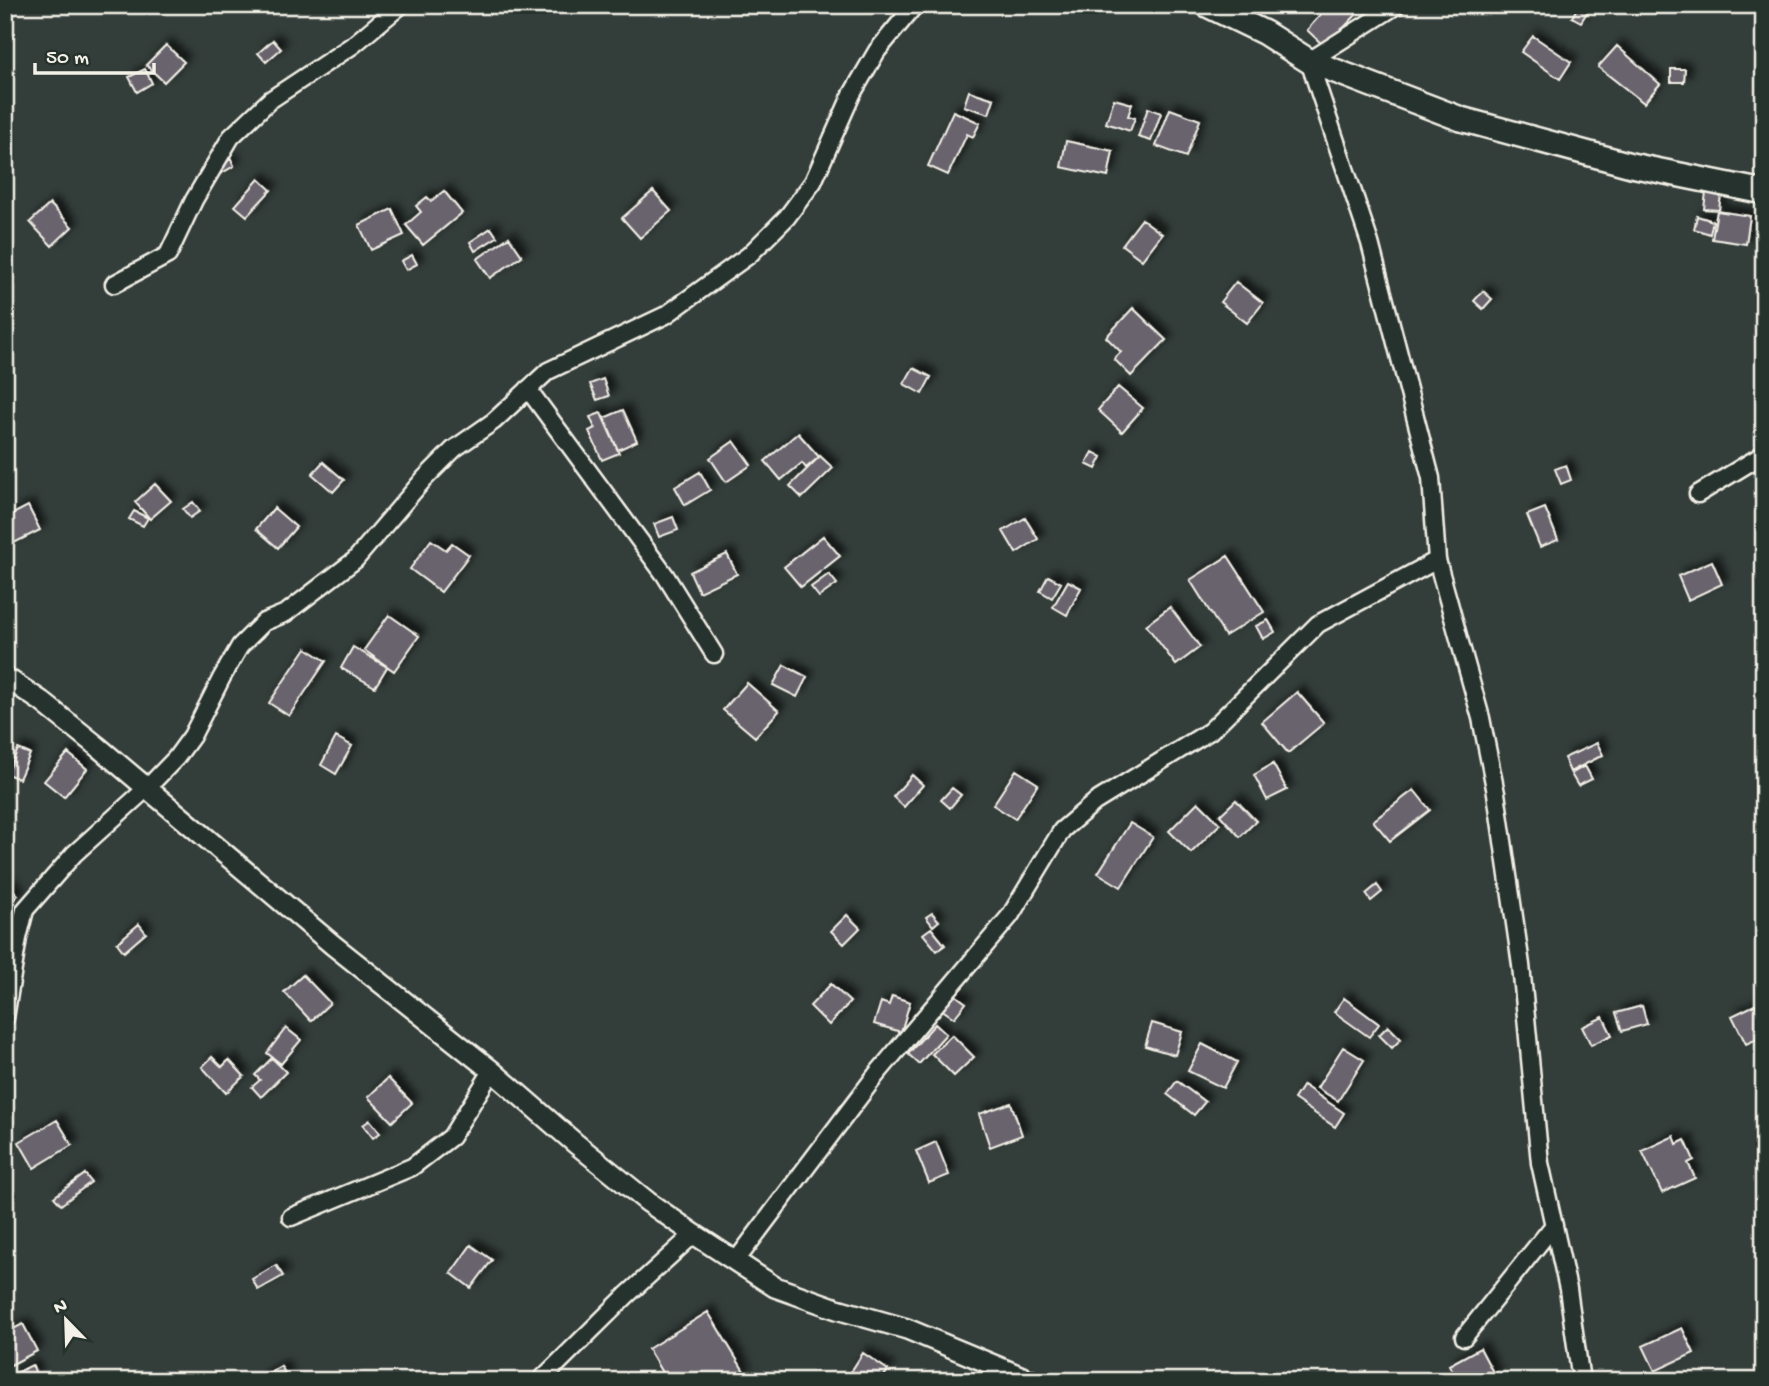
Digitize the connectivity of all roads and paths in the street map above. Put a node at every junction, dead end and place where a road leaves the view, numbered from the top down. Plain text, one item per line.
1 (401, 5) edge
2 (915, 5) edge
3 (1207, 5) edge
4 (1397, 5) edge
5 (1309, 61) junction
6 (1764, 192) edge
7 (114, 284) dead end
8 (528, 389) junction
9 (1764, 454) edge
10 (1698, 494) dead end
11 (1437, 560) junction
12 (714, 654) dead end
13 (5, 677) edge
14 (147, 788) junction
15 (5, 1018) edge
16 (492, 1071) junction
17 (291, 1217) dead end
18 (1554, 1225) junction
19 (694, 1234) junction
20 (735, 1262) junction
21 (1464, 1337) dead end
22 (540, 1381) edge
23 (1032, 1381) edge
24 (1581, 1381) edge

1 - 7 street
2 - 8 street
3 - 5 main road
4 - 5 street
5 - 6 main road
5 - 11 street
8 - 12 street
8 - 14 street
9 - 10 street
11 - 18 street
11 - 20 street
13 - 14 street
14 - 15 street
14 - 16 street
16 - 17 street
16 - 19 street
18 - 21 street
18 - 24 street
19 - 20 street
19 - 22 street
20 - 23 street

